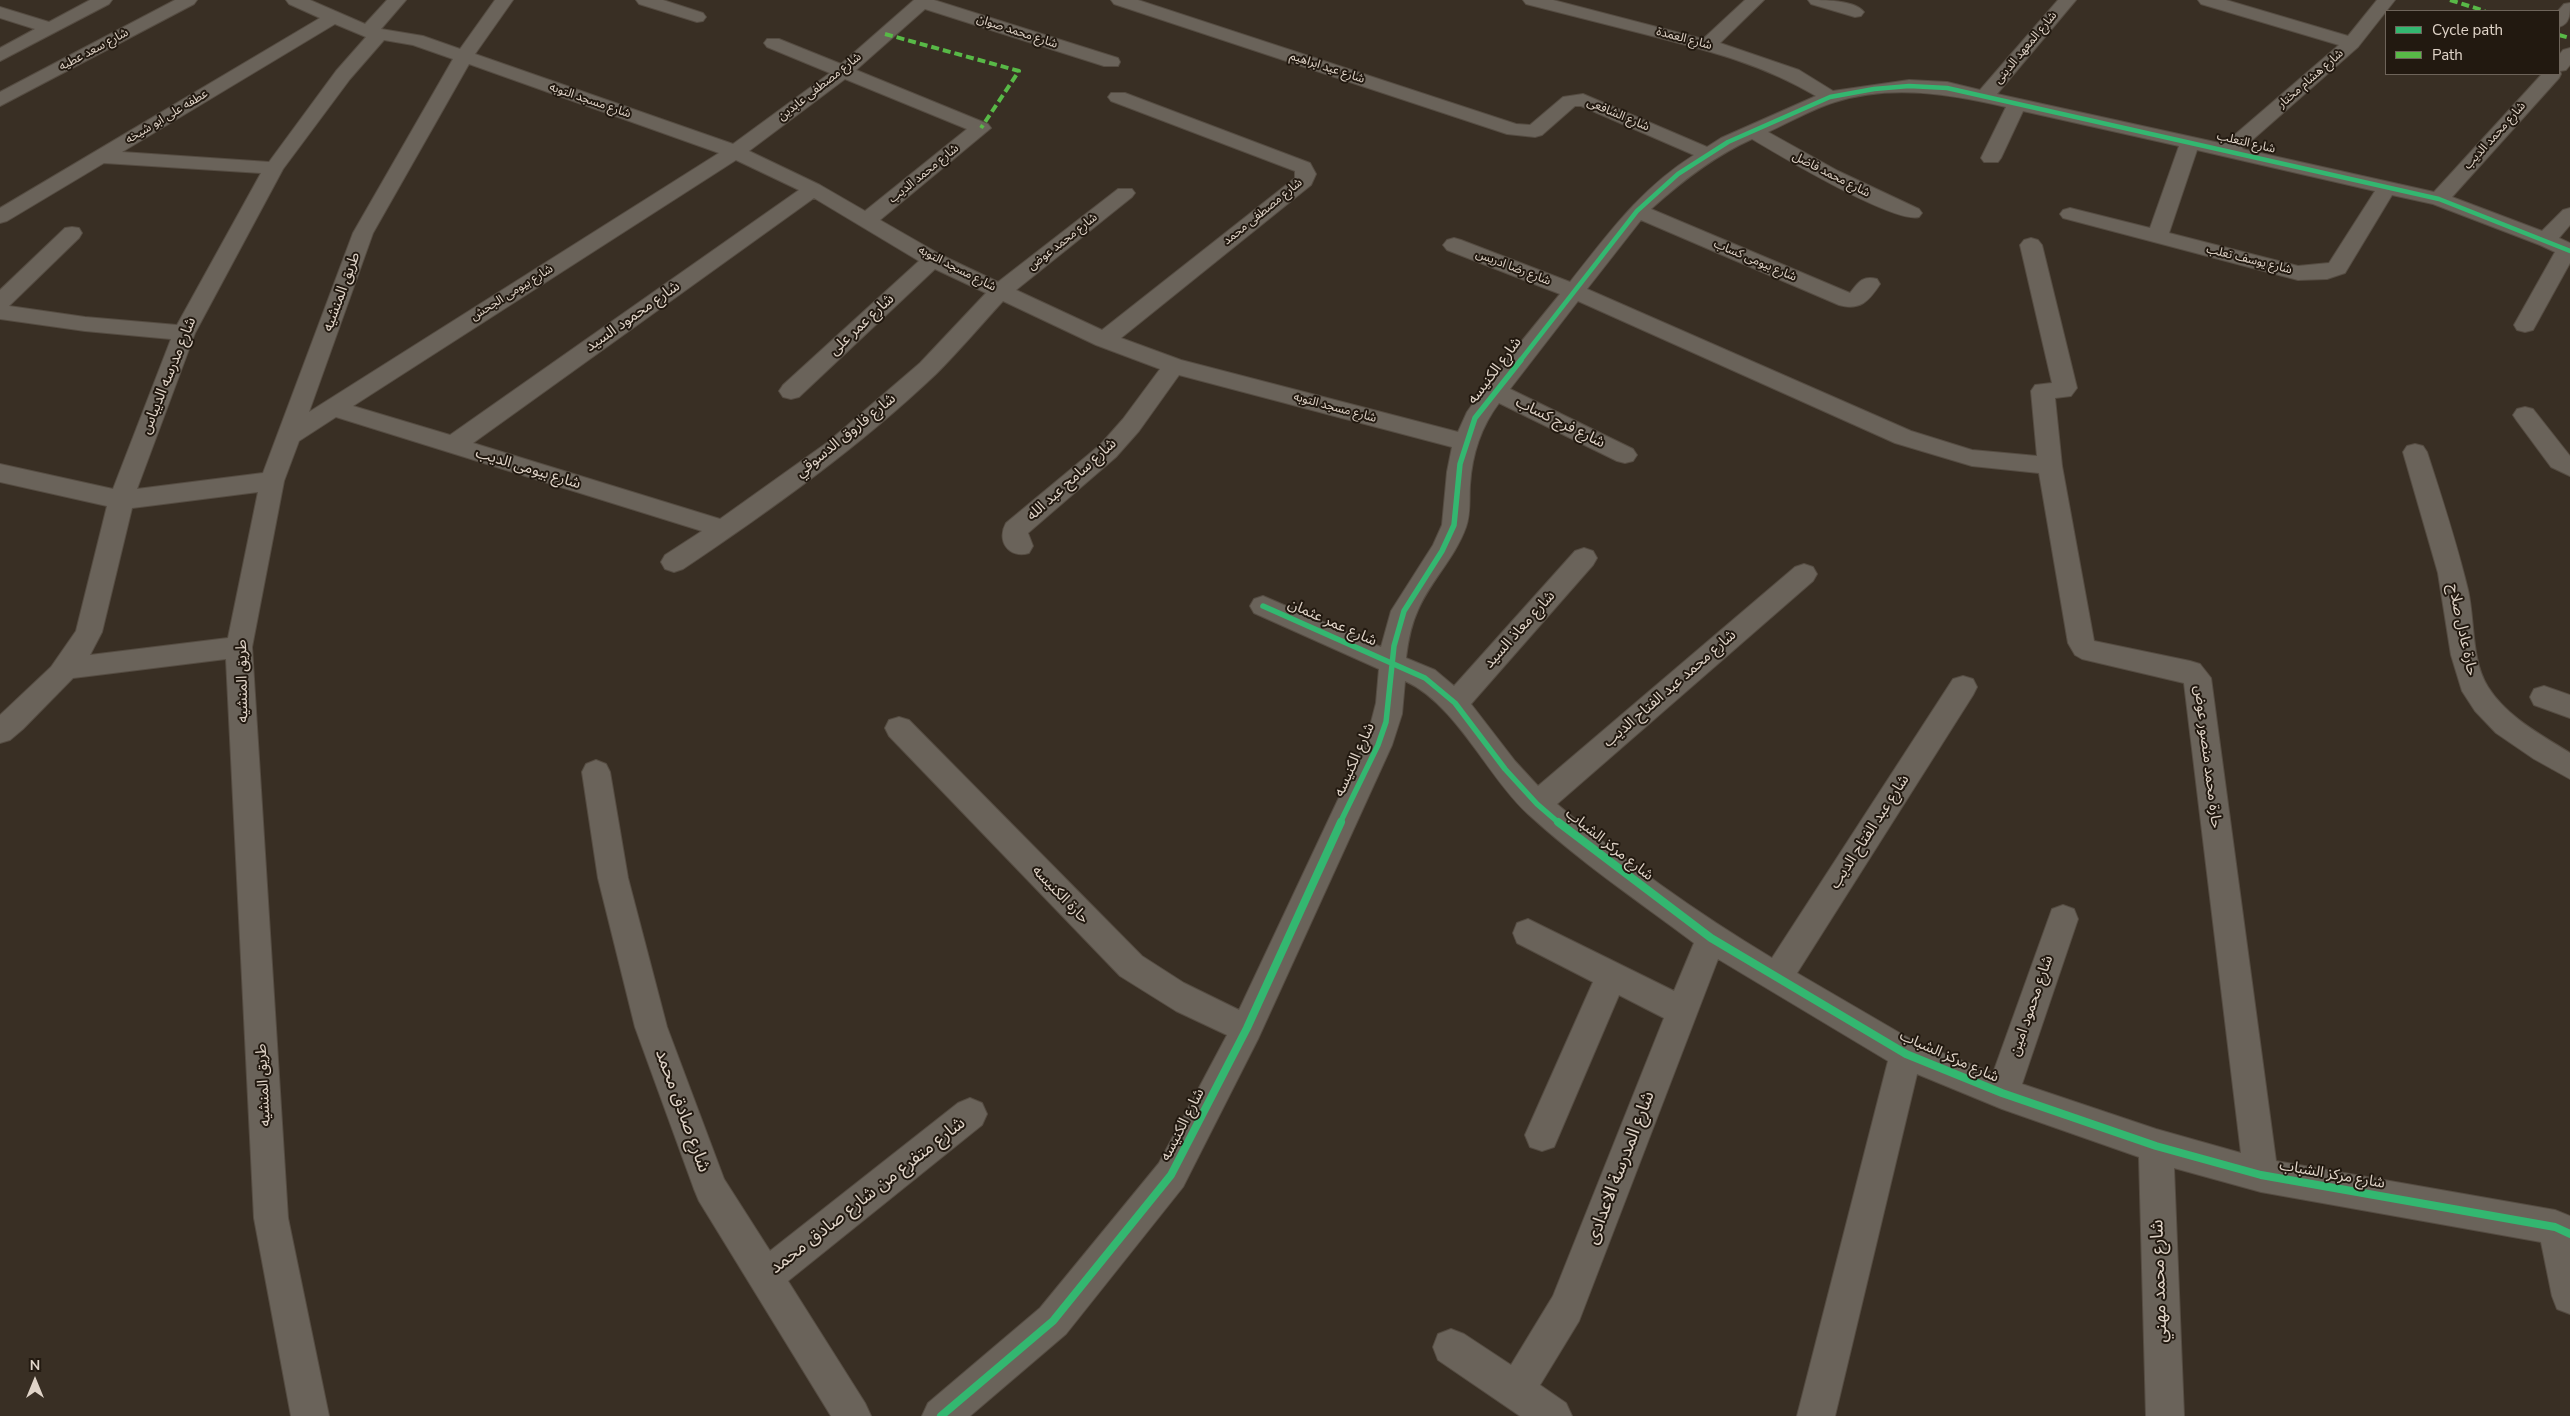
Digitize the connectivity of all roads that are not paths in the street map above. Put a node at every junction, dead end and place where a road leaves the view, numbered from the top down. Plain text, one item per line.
1 (103, 0) edge
2 (188, 0) edge
3 (295, 0) edge
4 (397, 0) edge
5 (504, 0) edge
6 (645, 0) edge
7 (1120, 0) edge
8 (1532, 0) edge
9 (1754, 0) edge
10 (1817, 0) edge
11 (2067, 0) edge
12 (2207, 0) edge
13 (2386, 0) edge
14 (923, 1) edge
15 (2570, 8) edge
16 (0, 12) edge
17 (1855, 12) dead end
18 (334, 17) junction
19 (697, 17) dead end
20 (2560, 21) edge
21 (50, 28) junction
22 (374, 33) junction
23 (773, 43) dead end
24 (2352, 43) junction
25 (1707, 45) junction
26 (2570, 54) edge
27 (0, 55) edge
28 (464, 56) junction
29 (1111, 62) dead end
30 (2560, 65) edge
31 (844, 71) junction
32 (2551, 75) edge
33 (1909, 86) joint
34 (1985, 96) junction
35 (1118, 97) dead end
36 (1830, 98) junction
37 (0, 100) edge
38 (2017, 103) junction
39 (1535, 131) joint
40 (1753, 131) junction
41 (2190, 142) junction
42 (2228, 151) junction
43 (735, 152) junction
44 (1707, 154) junction
45 (100, 157) junction
46 (1991, 158) dead end
47 (274, 168) junction
48 (2387, 187) junction
49 (813, 189) junction
50 (1125, 192) dead end
51 (2439, 199) junction
52 (1636, 211) junction
53 (1912, 214) dead end
54 (2070, 214) dead end
55 (2570, 214) edge
56 (0, 217) edge
57 (867, 220) junction
58 (72, 233) dead end
59 (2157, 237) junction
60 (2547, 240) junction
61 (1454, 245) dead end
62 (2031, 245) dead end
63 (2568, 250) edge
64 (934, 260) junction
65 (1869, 284) dead end
66 (1001, 291) junction
67 (1572, 291) junction
68 (0, 302) edge
69 (0, 312) edge
70 (2525, 325) dead end
71 (184, 333) junction
72 (1104, 340) junction
73 (1174, 366) junction
74 (791, 391) dead end
75 (1494, 391) junction
76 (332, 407) junction
77 (2525, 414) dead end
78 (290, 435) junction
79 (1464, 442) junction
80 (453, 445) junction
81 (2415, 452) dead end
82 (1625, 455) dead end
83 (2050, 466) junction
84 (2570, 467) edge
85 (0, 473) edge
86 (272, 481) junction
87 (121, 500) junction
88 (724, 529) junction
89 (1020, 546) dead end
90 (1584, 558) dead end
91 (674, 562) dead end
92 (1804, 574) dead end
93 (1263, 606) dead end
94 (240, 647) junction
95 (1392, 662) junction
96 (68, 668) junction
97 (1963, 687) dead end
98 (2544, 697) dead end
99 (1455, 703) junction
100 (2570, 707) edge
101 (899, 728) dead end
102 (0, 732) edge
103 (2570, 767) edge
104 (596, 772) dead end
105 (1537, 804) junction
106 (2063, 919) dead end
107 (1528, 933) dead end
108 (1711, 938) junction
109 (1611, 976) junction
110 (1777, 977) junction
111 (1682, 1012) junction
112 (1247, 1028) junction
113 (1906, 1054) junction
114 (2002, 1093) junction
115 (970, 1114) dead end
116 (1542, 1135) dead end
117 (2156, 1146) junction
118 (2261, 1175) junction
119 (2565, 1227) edge
120 (765, 1277) junction
121 (2570, 1296) edge
122 (1451, 1347) dead end
123 (1516, 1391) junction
124 (310, 1416) edge
125 (852, 1416) edge
126 (941, 1416) edge
127 (1553, 1416) edge
128 (1816, 1416) edge
129 (2165, 1416) edge

1 - 21 street
2 - 37 street, شارع سعد عطيه
3 - 18 street, شارع مسجد التوبه
4 - 22 street, شارع مدرسه الديباس
5 - 28 street, طريق المنشيه
6 - 19 street
7 - 39 street, شارع عيد ابراهيم
8 - 25 street, شارع العمدة
9 - 25 street
10 - 17 street
11 - 34 street, شارع المعهد الدينى
12 - 24 street
13 - 24 street, شارع هشام مختار
14 - 29 street, شارع محمد صوان
14 - 31 street, شارع مصطفى عابدين
15 - 20 street
16 - 21 street
18 - 22 street, شارع مسجد التوبه
18 - 45 street, عطفه على ابو شيخه
21 - 27 street
22 - 28 street, شارع مسجد التوبه
22 - 47 street, شارع مدرسه الديباس
23 - 31 street
24 - 42 street, شارع هشام مختار
25 - 36 street, شارع العمدة
26 - 30 street
28 - 43 street, شارع مسجد التوبه
28 - 78 street, طريق المنشيه
31 - 43 street, شارع مصطفى عابدين
31 - 57 street, شارع محمد الديب
32 - 51 street, شارع محمد الديب
33 - 34 street, شارع التعلب
33 - 36 street, شارع الكنيسه
34 - 38 street, شارع التعلب
35 - 72 street, شارع مصطفى محمد
36 - 40 street, شارع الكنيسه
38 - 41 street, شارع التعلب
38 - 46 street
39 - 44 street, شارع الشافعى
40 - 44 street, شارع الكنيسه
40 - 53 street, شارع محمد فاضل
41 - 42 street, شارع التعلب
41 - 59 street
42 - 48 street, شارع التعلب
43 - 49 street, شارع مسجد التوبه
43 - 76 street, شارع بيومى الجحش
44 - 52 street, شارع الكنيسه
45 - 47 street
45 - 56 street, عطفه على ابو شيخه
47 - 71 street, شارع مدرسه الديباس
48 - 51 street, شارع التعلب
48 - 59 street, شارع يوسف تعلب
49 - 57 street, شارع مسجد التوبه
49 - 80 street, شارع محمود السيد
50 - 66 street, شارع محمد عوض
51 - 60 street, شارع التعلب
52 - 65 street, شارع بيومى كساب
52 - 67 street, شارع الكنيسه
54 - 59 street, شارع يوسف تعلب
55 - 60 street
57 - 64 street, شارع مسجد التوبه
58 - 68 street
60 - 63 street, شارع التعلب
61 - 67 street, شارع رضا ادريس
62 - 83 street, حارة محمد منصور عوض
63 - 70 street
64 - 66 street, شارع مسجد التوبه
64 - 74 street, شارع عمر على
66 - 72 street, شارع مسجد التوبه
66 - 88 street, شارع فاروق الدسوقي
67 - 75 street, شارع الكنيسه
67 - 83 street, شارع رضا ادريس
69 - 71 street
71 - 87 street, شارع مدرسه الديباس
72 - 73 street, شارع مسجد التوبه
73 - 79 street, شارع مسجد التوبه
73 - 89 street, شارع سامح عبد الله
75 - 79 street, شارع الكنيسه
75 - 82 street, شارع فرج كساب
76 - 78 street, شارع بيومى الجحش
76 - 80 street, شارع بيومى الديب
77 - 84 street
78 - 86 street, طريق المنشيه
79 - 95 street, شارع الكنيسه
80 - 88 street, شارع بيومى الديب
81 - 103 street, حارة عادل صلاح
83 - 118 street, حارة محمد منصور عوض
85 - 87 street
86 - 87 street
86 - 94 street, طريق المنشيه
87 - 96 street, شارع مدرسه الديباس
88 - 91 street, شارع فاروق الدسوقي
90 - 99 street, شارع معاذ السيد
92 - 105 street, شارع محمد عبد الفتاح الديب
93 - 95 street, شارع عمر عثمان
94 - 96 street
94 - 124 street, طريق المنشيه
95 - 99 street, شارع مركز الشباب
95 - 112 street, شارع الكنيسه
96 - 102 street, شارع مدرسه الديباس
97 - 110 street, شارع عبد الفتاح الديب
98 - 100 street
99 - 105 street, شارع مركز الشباب
101 - 112 street, حارة الكنيسه
104 - 120 street, شارع صادق محمد
105 - 108 street, شارع مركز الشباب
106 - 114 street, شارع محمود امين
107 - 109 street
108 - 110 street, شارع مركز الشباب
108 - 111 street, شارع المدرسة الاعدادى
109 - 111 street
109 - 116 street
110 - 113 street, شارع مركز الشباب
111 - 123 street, شارع المدرسة الاعدادى
112 - 126 street, شارع الكنيسه
113 - 114 street, شارع مركز الشباب
113 - 128 street
114 - 117 street, شارع مركز الشباب
115 - 120 street, شارع متفرع من شارع صادق محمد
117 - 118 street, شارع مركز الشباب
117 - 129 street, شارع محمد مهني
118 - 119 street, شارع مركز الشباب
119 - 121 street
120 - 125 street, شارع صادق محمد
122 - 123 street
123 - 127 street

